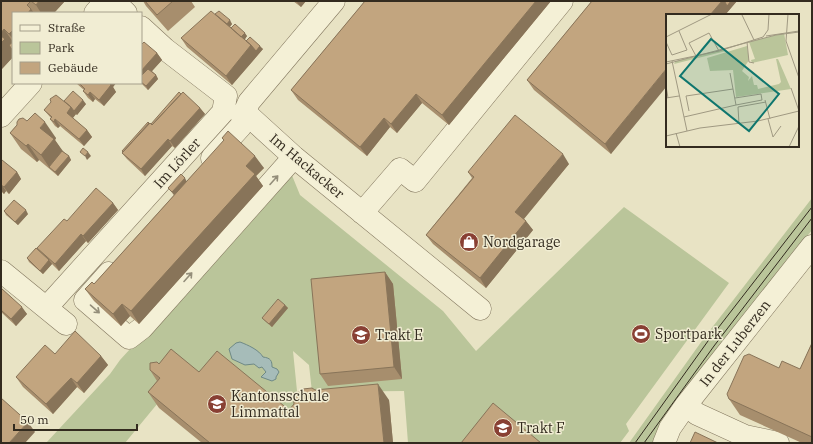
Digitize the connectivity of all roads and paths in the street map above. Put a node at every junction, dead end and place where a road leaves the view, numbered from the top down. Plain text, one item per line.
1 (106, 1) edge
2 (113, 1) edge
3 (334, 1) edge
4 (562, 1) edge
5 (96, 12) edge
6 (125, 12) edge
7 (142, 28) edge
8 (30, 84) edge
9 (245, 111) junction
10 (1, 116) edge
11 (294, 157) junction
12 (200, 172) edge
13 (362, 213) junction
14 (812, 246) edge
15 (121, 259) edge
16 (1, 272) edge
17 (46, 307) junction
18 (480, 309) dead end
19 (66, 324) dead end
20 (686, 405) junction
21 (664, 443) edge
22 (778, 443) edge

1 - 5 street
2 - 6 street
3 - 9 street
4 - 13 street
7 - 17 street, Im Lörler
8 - 10 street
9 - 11 street, Im Hackacker
9 - 12 street
11 - 13 street, Im Hackacker
15 -> 11 street
13 - 18 street, Im Hackacker
14 - 20 street, In der Luberzen
16 - 17 street
17 - 19 street
20 - 21 street, In der Luberzen
20 - 22 street

